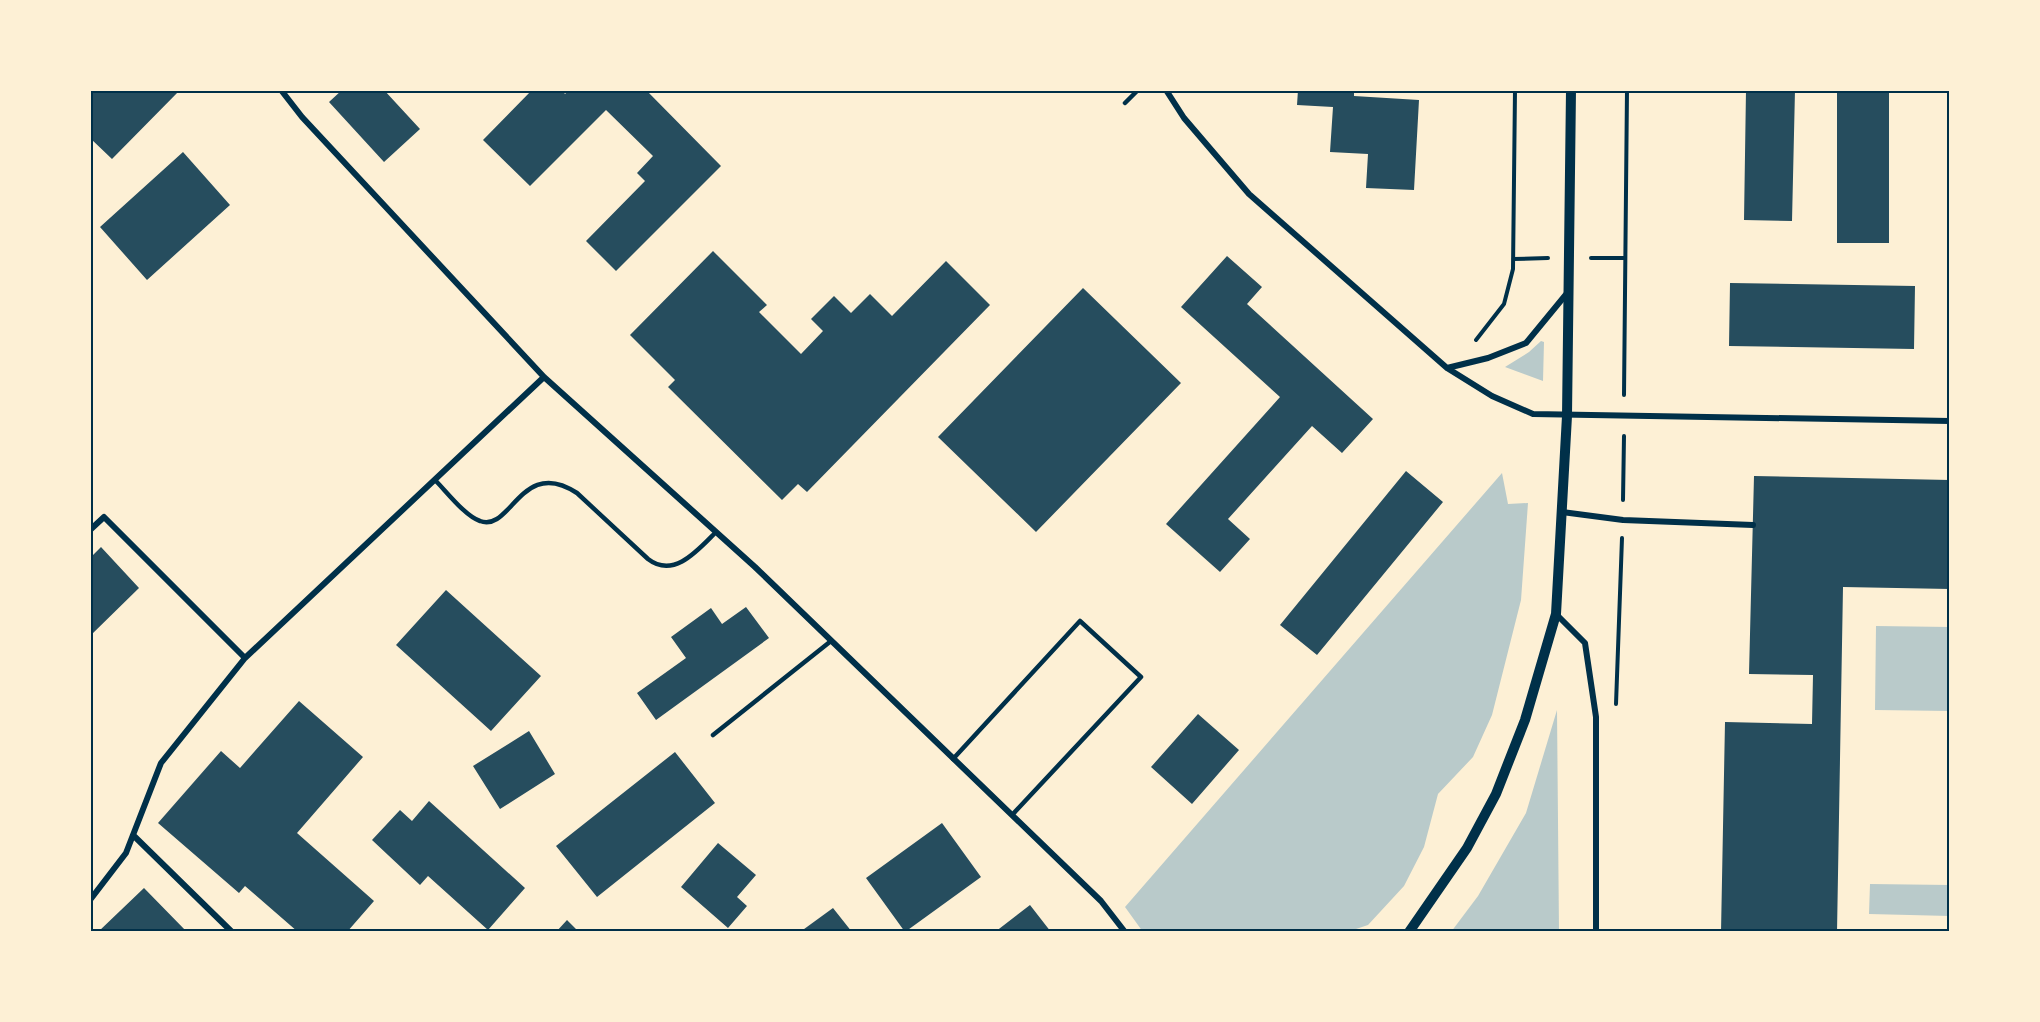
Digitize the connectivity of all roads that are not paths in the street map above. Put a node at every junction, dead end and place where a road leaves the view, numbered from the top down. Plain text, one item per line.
1 (281, 90) edge
2 (1138, 90) edge
3 (1166, 90) edge
4 (1571, 90) edge
5 (1125, 103) dead end
6 (1568, 291) junction
7 (1447, 368) junction
8 (544, 377) junction
9 (1567, 416) junction
10 (1950, 421) edge
11 (435, 480) junction
12 (1562, 512) junction
13 (1753, 525) dead end
14 (90, 530) edge
15 (716, 532) junction
16 (1556, 614) junction
17 (831, 641) junction
18 (245, 658) junction
19 (713, 735) dead end
20 (953, 759) junction
21 (1012, 815) junction
22 (133, 835) junction
23 (90, 900) edge
24 (232, 932) edge
25 (1125, 932) edge
26 (1409, 932) edge
27 (1596, 932) edge

1 - 8 street
2 - 5 lane
3 - 7 street
4 - 6 street
6 - 7 street
6 - 9 street
7 - 9 street
8 - 11 street
8 - 15 street
9 - 10 street
9 - 12 street
11 - 15 lane
11 - 18 street
12 - 13 street
12 - 16 street
14 - 18 street
15 - 17 street
16 - 26 street
16 - 27 street
17 - 19 lane
17 - 20 street
18 - 22 street
20 - 21 street
20 - 21 lane
21 - 25 street
22 - 23 street
22 - 24 street

